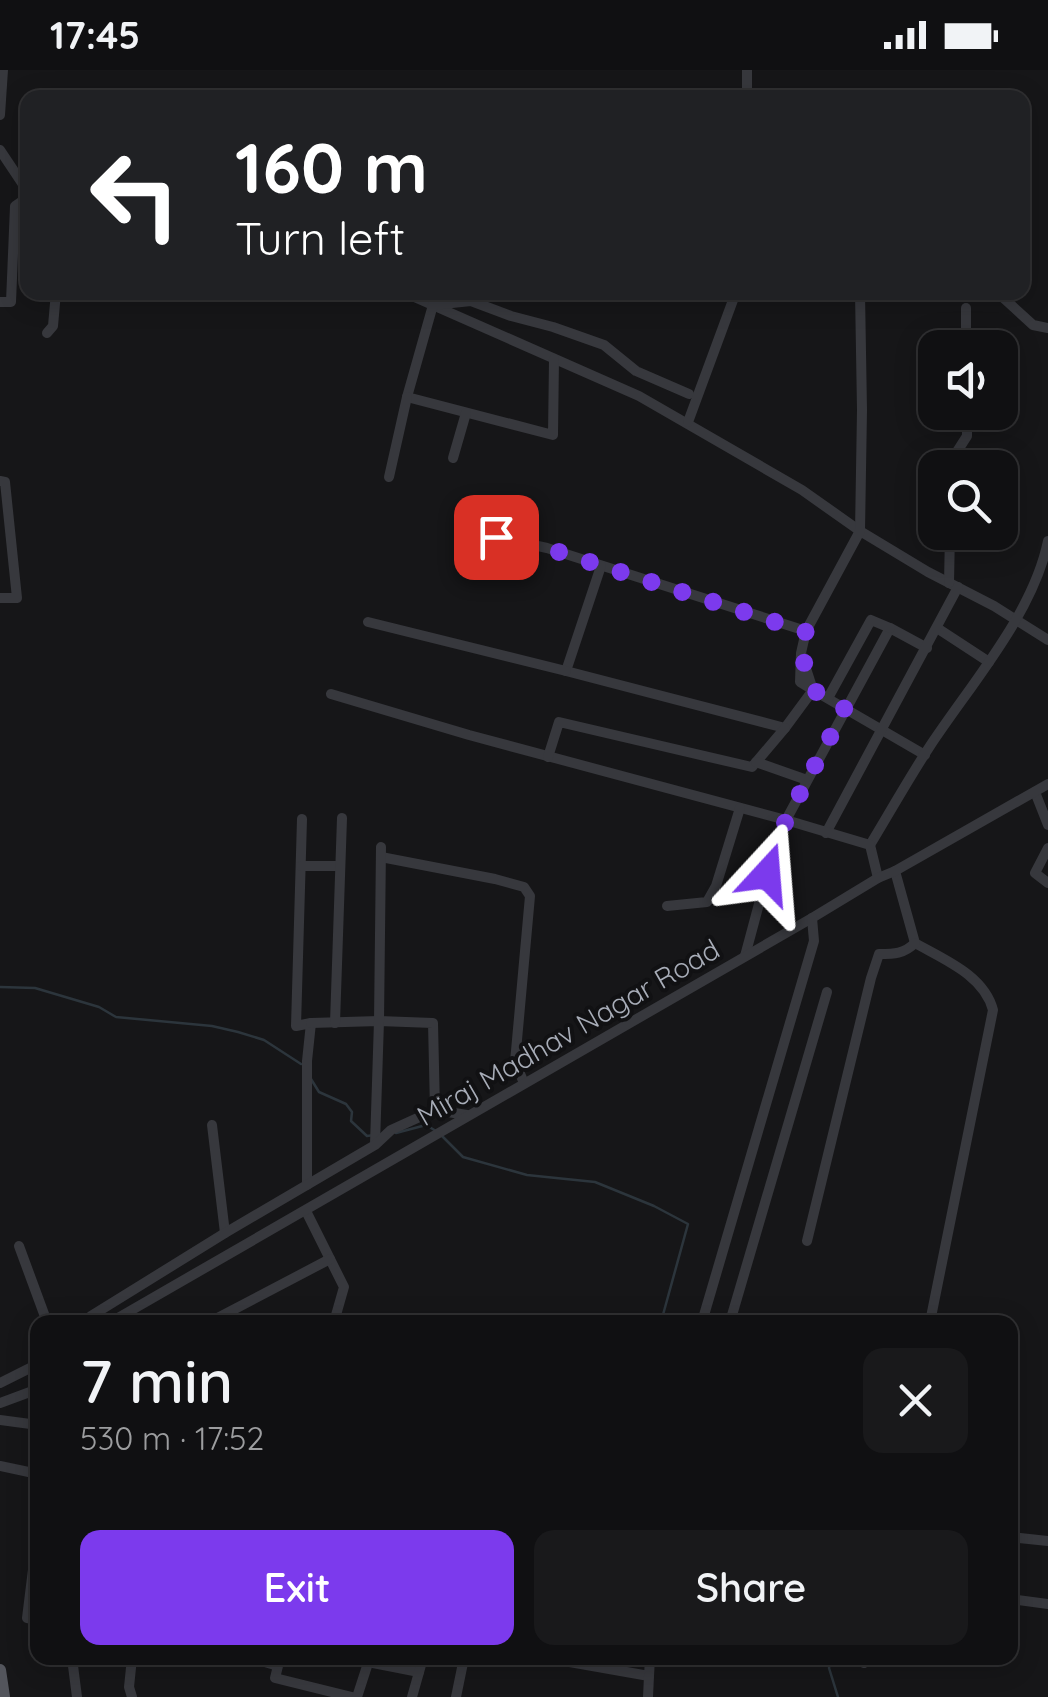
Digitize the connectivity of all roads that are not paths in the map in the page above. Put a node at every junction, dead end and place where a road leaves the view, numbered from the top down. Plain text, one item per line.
1 (3, 70) edge
2 (0, 115) edge
3 (0, 150) edge
4 (20, 182) edge
5 (20, 202) edge
6 (55, 300) edge
7 (421, 300) edge
8 (733, 300) edge
9 (860, 300) edge
10 (1005, 300) edge
11 (0, 302) edge
12 (433, 306) junction
13 (966, 308) dead end
14 (1048, 328) edge
15 (966, 330) edge
16 (48, 333) dead end
17 (554, 359) junction
18 (689, 394) dead end
19 (407, 398) junction
20 (466, 413) junction
21 (688, 422) junction
22 (453, 458) dead end
23 (389, 477) dead end
24 (0, 480) edge
25 (484, 524) dead end
26 (860, 531) junction
27 (1048, 540) edge
28 (951, 550) edge
29 (601, 566) junction
30 (1043, 581) edge
31 (954, 585) junction
32 (0, 598) edge
33 (1016, 619) junction
34 (368, 622) dead end
35 (890, 628) junction
36 (938, 628) junction
37 (806, 632) junction
38 (1048, 640) edge
39 (927, 648) junction
40 (988, 662) junction
41 (566, 671) junction
42 (813, 690) junction
43 (331, 694) dead end
44 (828, 698) junction
45 (845, 709) junction
46 (785, 728) junction
47 (881, 730) junction
48 (925, 755) junction
49 (548, 756) junction
50 (756, 762) junction
51 (807, 780) junction
52 (1048, 784) edge
53 (1035, 792) junction
54 (740, 808) junction
55 (342, 818) dead end
56 (302, 820) dead end
57 (786, 820) junction
58 (1048, 825) edge
59 (826, 833) junction
60 (870, 845) junction
61 (1048, 848) edge
62 (301, 866) junction
63 (340, 866) junction
64 (894, 872) junction
65 (878, 878) junction
66 (1048, 883) edge
67 (667, 906) dead end
68 (812, 918) junction
69 (915, 943) junction
70 (744, 956) junction
71 (827, 992) dead end
72 (380, 1021) junction
73 (335, 1022) junction
74 (311, 1024) junction
75 (524, 1083) junction
76 (435, 1110) junction
77 (468, 1115) junction
78 (212, 1125) dead end
79 (375, 1145) junction
80 (307, 1185) junction
81 (306, 1211) junction
82 (226, 1233) junction
83 (807, 1241) dead end
84 (19, 1246) dead end
85 (330, 1259) junction
86 (44, 1315) edge
87 (94, 1315) edge
88 (123, 1315) edge
89 (223, 1315) edge
90 (337, 1315) edge
91 (704, 1315) edge
92 (732, 1315) edge
93 (931, 1315) edge
94 (30, 1368) edge
95 (0, 1384) edge
96 (30, 1392) edge
97 (0, 1403) edge
98 (0, 1420) edge
99 (30, 1424) edge
100 (0, 1466) edge
101 (30, 1472) edge
102 (1018, 1538) edge
103 (1048, 1541) edge
104 (30, 1594) edge
105 (1018, 1601) edge
106 (1048, 1604) edge
107 (30, 1619) edge
108 (73, 1665) edge
109 (131, 1665) edge
110 (278, 1665) edge
111 (367, 1665) edge
112 (390, 1665) edge
113 (421, 1665) edge
114 (463, 1665) edge
115 (613, 1665) edge
116 (650, 1665) edge
117 (0, 1670) edge
118 (419, 1672) junction
119 (649, 1676) junction
120 (4, 1697) edge
121 (77, 1697) edge
122 (132, 1697) edge
123 (355, 1697) edge
124 (412, 1697) edge
125 (456, 1697) edge
126 (648, 1697) edge

1 - 2 street
3 - 4 street
5 - 11 street
6 - 16 street
7 - 12 street
8 - 21 street
9 - 26 street
10 - 14 street
12 - 17 street
12 - 18 street
12 - 19 street
13 - 15 street
17 - 20 street
17 - 21 street
19 - 20 street
19 - 23 street
20 - 22 street
21 - 26 street
24 - 32 street
25 - 29 street
26 - 31 street
26 - 37 street
27 - 30 street
28 - 31 street
29 - 37 street
29 - 41 street
30 - 33 street
31 - 33 street
31 - 36 street
33 - 38 street
33 - 40 street
34 - 41 street
35 - 39 street
35 - 44 street
35 - 45 street
36 - 39 street
36 - 40 street
37 - 42 street
39 - 47 street
40 - 48 street
41 - 46 street
42 - 44 street
42 - 46 street
43 - 49 street
44 - 45 street
45 - 47 street
45 - 51 street
46 - 50 street
47 - 48 street
47 - 59 street
48 - 60 street
49 - 50 street
49 - 54 street
50 - 51 street
51 - 57 street
52 - 53 street, Miraj Madhav Nagar Road
53 - 58 street
53 - 64 street, Miraj Madhav Nagar Road
54 - 57 street
54 - 67 street
55 - 63 street
56 - 62 street
57 - 59 street
57 - 70 street
59 - 60 street
60 - 65 street
61 - 66 street
62 - 63 street
62 - 74 street
63 - 73 street
64 - 65 street, Miraj Madhav Nagar Road
64 - 69 street
65 - 68 street, Miraj Madhav Nagar Road
68 - 70 street, Miraj Madhav Nagar Road
68 - 91 street
69 - 83 street
69 - 93 street
70 - 75 street, Miraj Madhav Nagar Road
71 - 92 street
72 - 73 street
72 - 75 street
72 - 76 street
72 - 79 street
73 - 74 street
74 - 80 street
75 - 77 street, Miraj Madhav Nagar Road
76 - 77 street
76 - 79 street
77 - 81 street, Miraj Madhav Nagar Road
78 - 82 street
79 - 80 street
80 - 82 street
81 - 85 street
81 - 88 street, Miraj Madhav Nagar Road
82 - 87 street
84 - 86 street
85 - 89 street
85 - 90 street
94 - 95 street
96 - 97 street
98 - 99 street
100 - 101 street
102 - 103 street
104 - 107 street
105 - 106 street
108 - 121 street
109 - 122 street
110 - 123 street
111 - 123 street
112 - 118 street
113 - 118 street
114 - 125 street
115 - 119 street
116 - 119 street
117 - 120 main road
118 - 124 street
119 - 126 street

